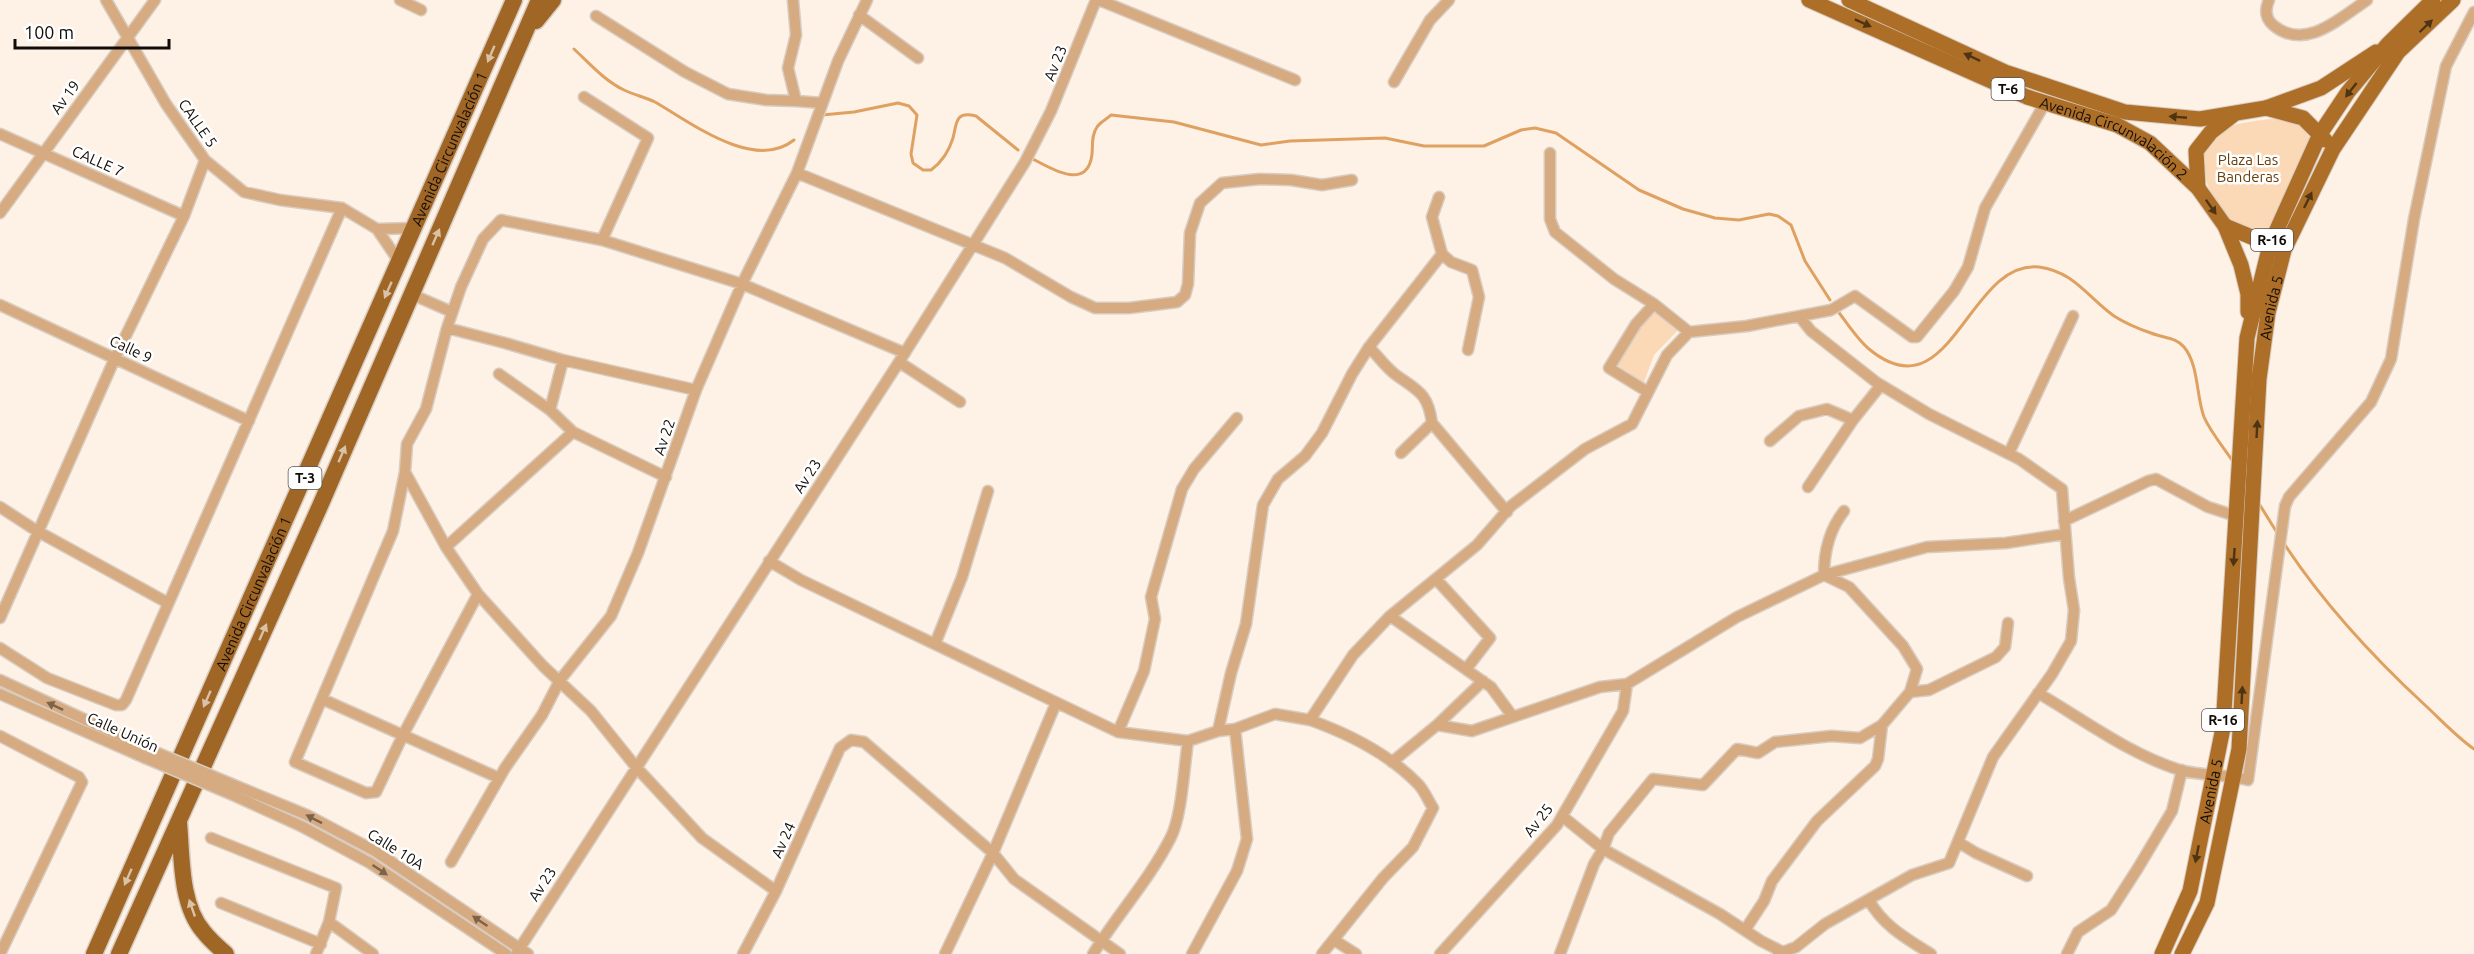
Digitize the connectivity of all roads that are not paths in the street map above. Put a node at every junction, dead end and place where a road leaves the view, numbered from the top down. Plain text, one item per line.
1 (106, 0) edge
2 (155, 0) edge
3 (400, 0) edge
4 (514, 0) edge
5 (539, 0) edge
6 (553, 0) edge
7 (793, 0) edge
8 (867, 0) edge
9 (1098, 0) edge
10 (1449, 0) edge
11 (1809, 0) edge
12 (1849, 0) edge
13 (2269, 0) edge
14 (2367, 0) edge
15 (2433, 0) edge
16 (2453, 0) edge
17 (421, 10) dead end
18 (2474, 12) edge
19 (859, 15) junction
20 (596, 16) dead end
21 (130, 37) junction
22 (523, 38) junction
23 (2393, 48) junction
24 (918, 58) dead end
25 (1295, 80) dead end
26 (1394, 82) dead end
27 (584, 97) dead end
28 (796, 101) junction
29 (822, 103) junction
30 (2045, 103) junction
31 (2266, 108) junction
32 (2236, 114) junction
33 (0, 134) edge
34 (2320, 134) junction
35 (2333, 149) junction
36 (43, 152) junction
37 (1550, 153) dead end
38 (205, 160) junction
39 (797, 173) junction
40 (1352, 180) dead end
41 (2198, 188) junction
42 (1439, 197) dead end
43 (342, 208) junction
44 (0, 213) edge
45 (184, 216) junction
46 (2225, 226) junction
47 (415, 228) junction
48 (377, 229) junction
49 (602, 240) junction
50 (974, 244) junction
51 (2277, 248) junction
52 (1442, 254) junction
53 (400, 263) junction
54 (742, 284) junction
55 (411, 294) junction
56 (1654, 304) junction
57 (0, 305) edge
58 (452, 312) junction
59 (1799, 316) junction
60 (2073, 316) dead end
61 (447, 328) junction
62 (1689, 332) junction
63 (2247, 338) junction
64 (1369, 347) junction
65 (1468, 350) dead end
66 (902, 357) junction
67 (115, 358) junction
68 (563, 360) junction
69 (499, 374) dead end
70 (1881, 385) junction
71 (696, 390) junction
72 (1648, 392) junction
73 (960, 402) dead end
74 (550, 410) junction
75 (1237, 418) dead end
76 (1853, 420) junction
77 (249, 421) junction
78 (1432, 423) junction
79 (573, 432) junction
80 (1770, 441) dead end
81 (1401, 453) dead end
82 (2009, 453) junction
83 (405, 472) junction
84 (666, 477) junction
85 (1808, 487) dead end
86 (988, 491) dead end
87 (0, 507) edge
88 (1844, 511) dead end
89 (1507, 512) junction
90 (2236, 516) junction
91 (2064, 520) junction
92 (37, 531) junction
93 (2066, 534) junction
94 (446, 547) junction
95 (769, 561) junction
96 (1824, 575) junction
97 (1436, 579) junction
98 (478, 594) junction
99 (168, 603) junction
100 (1390, 616) junction
101 (0, 618) edge
102 (2008, 623) dead end
103 (935, 644) junction
104 (0, 648) edge
105 (1467, 668) junction
106 (0, 680) edge
107 (560, 680) junction
108 (1483, 681) junction
109 (1627, 684) junction
110 (1910, 692) junction
111 (2038, 693) junction
112 (0, 694) edge
113 (322, 699) junction
114 (1056, 703) junction
115 (1513, 717) junction
116 (1310, 720) junction
117 (1437, 725) junction
118 (1882, 725) junction
119 (1235, 729) junction
120 (1218, 731) junction
121 (1118, 732) junction
122 (403, 735) junction
123 (0, 736) edge
124 (1188, 741) junction
125 (146, 753) junction
126 (1392, 762) junction
127 (636, 767) junction
128 (2182, 770) junction
129 (2215, 773) junction
130 (2233, 776) junction
131 (499, 778) junction
132 (237, 791) junction
133 (1562, 816) junction
134 (179, 822) junction
135 (211, 838) dead end
136 (1958, 842) junction
137 (1603, 849) junction
138 (993, 853) junction
139 (451, 862) dead end
140 (2027, 876) dead end
141 (776, 891) junction
142 (1869, 900) junction
143 (221, 903) dead end
144 (329, 922) junction
145 (1745, 930) junction
146 (1334, 940) junction
147 (1101, 941) junction
148 (318, 949) edge
149 (94, 950) edge
150 (517, 950) edge
151 (1783, 953) edge
152 (0, 954) edge
153 (119, 954) edge
154 (226, 954) edge
155 (373, 954) edge
156 (506, 954) edge
157 (528, 954) edge
158 (744, 954) edge
159 (945, 954) edge
160 (1093, 954) edge
161 (1120, 954) edge
162 (1192, 954) edge
163 (1322, 954) edge
164 (1356, 954) edge
165 (1440, 954) edge
166 (1560, 954) edge
167 (1931, 954) edge
168 (2067, 954) edge
169 (2162, 954) edge
170 (2182, 954) edge

1 - 21 street, CALLE 5
2 - 21 street, Av 19
3 - 17 street
4 -> 47 highway, Avenida Circunvalación 1 / T-3
5 - 22 highway, Avenida Circunvalación 1 / T-3
6 - 22 highway
7 - 28 street
8 - 19 street, Av 22
9 - 25 street
9 - 50 street, Av 23
10 - 26 street
11 -> 30 main road, Avenida Circunvalación 2 / T-6
32 -> 12 main road, Avenida Circunvalación 2 / T-6
13 - 14 street
15 - 23 main road, R-16
23 -> 16 main road, R-16
18 - 130 street
19 - 24 street
19 - 29 street, Av 22
20 - 28 street
21 - 36 street, Av 19
21 - 38 street, CALLE 5
55 -> 22 highway, Avenida Circunvalación 1 / T-3
23 - 31 main road, Avenida Circunvalación 2
23 -> 34 main road, Avenida 5 / R-16
23 - 35 main road, Avenida 5 / R-16
27 - 49 street
28 - 29 street
29 - 39 street, Av 22
30 - 41 main road, Avenida Circunvalación 2 / T-6
30 - 59 street
31 - 32 main road, Avenida Circunvalación 2 / T-6
31 - 34 main road, T-6
32 - 41 main road
33 - 36 street, CALLE 7
34 - 35 main road, T-6
34 - 51 main road, Avenida 5 / R-16
51 -> 35 main road, Avenida 5 / R-16
36 - 44 street, Av 19
36 - 45 street, CALLE 7
37 - 56 street
38 - 43 street, CALLE 5
38 - 45 street
39 - 50 street
39 - 54 street, Av 22
40 - 50 street
41 -> 46 main road, Avenida Circunvalación 2 / T-6
42 - 52 street
43 - 48 street, CALLE 5
43 - 77 street
45 - 67 street
46 - 51 main road
46 - 63 main road, Avenida Circunvalación 2
47 - 48 street
47 - 53 highway, Avenida Circunvalación 1 / T-3
48 - 53 street
49 - 54 street
49 - 58 street
50 - 66 street, Av 23
51 - 63 main road, Avenida 5 / R-16
130 -> 51 main road, Avenida 5 / R-16
52 - 64 street
52 - 65 street
53 -> 149 highway, Avenida Circunvalación 1 / T-3
54 - 66 street
54 - 71 street, Av 22
55 - 58 street
134 -> 55 highway, Avenida Circunvalación 1 / T-3
56 - 62 street
56 - 72 street
57 - 67 street, Calle 9
58 - 61 street
59 - 62 street
59 - 70 street
60 - 82 street
61 - 68 street
61 - 83 street
62 - 72 street
63 - 90 main road, Avenida 5 / R-16
64 - 78 street
64 - 120 street
66 - 73 street
66 - 95 street, Av 23
67 - 77 street, Calle 9
67 - 92 street
68 - 71 street
68 - 74 street
69 - 74 street
70 - 76 street
70 - 82 street
71 - 84 street, Av 22
72 - 89 street
74 - 79 street
75 - 121 street
76 - 80 street
76 - 85 street
77 - 99 street
78 - 81 street
78 - 89 street
79 - 84 street
79 - 94 street
82 - 91 street
83 - 94 street
83 - 113 street
84 - 107 street, Av 22
86 - 103 street
87 - 92 street
88 - 96 street
89 - 97 street
90 - 91 street
90 -> 129 main road, Avenida 5 / R-16
91 - 93 street
92 - 99 street
92 - 101 street
93 - 96 street
93 - 111 street
94 - 98 street
95 - 103 street
95 - 127 street, Av 23
96 - 109 street
96 - 110 street
97 - 100 street
97 - 105 street
98 - 107 street
98 - 122 street
99 - 104 street
100 - 105 street
100 - 116 street
102 - 110 street
103 - 114 street
105 - 108 street
125 -> 106 street
107 - 127 street
107 - 131 street, Av 22
108 - 115 street
108 - 117 street
109 - 115 street
109 - 133 street, Av 25
110 - 118 street
111 - 128 street
111 - 136 street
112 - 125 street, Calle Unión
113 - 122 street
113 - 122 street
114 - 121 street
114 - 138 street
115 - 117 street
116 - 119 street
116 - 126 street
117 - 126 street
118 - 137 street
118 - 145 street
119 - 120 street
119 - 162 street
120 - 124 street
121 - 124 street
122 - 131 street
123 - 152 street
124 - 147 street
125 - 132 street, Calle Unión, bridge
126 - 146 street
127 - 141 street
127 - 150 street, Av 23
128 - 129 street
128 - 168 street
129 - 130 street
129 -> 169 main road, Avenida 5 / R-16
130 - 170 main road, Avenida 5 / R-16
131 - 139 street, Av 22
150 -> 132 street, Calle 10A
132 -> 156 street, Calle 10A
133 - 137 street
133 - 165 street, Av 25
134 - 153 highway, Avenida Circunvalación 1 / T-3
154 -> 134 highway
135 - 144 street
136 - 140 street
136 - 142 street
137 - 145 street
137 - 166 street
138 - 141 street, Av 24
138 - 147 street
138 - 159 street
141 - 158 street, Av 24
142 - 151 street
142 - 167 street
143 - 148 street
144 - 148 street
144 - 155 street
145 - 151 street
146 - 163 street
146 - 164 street
147 - 160 street
147 - 161 street
150 - 157 street, Calle 10A

